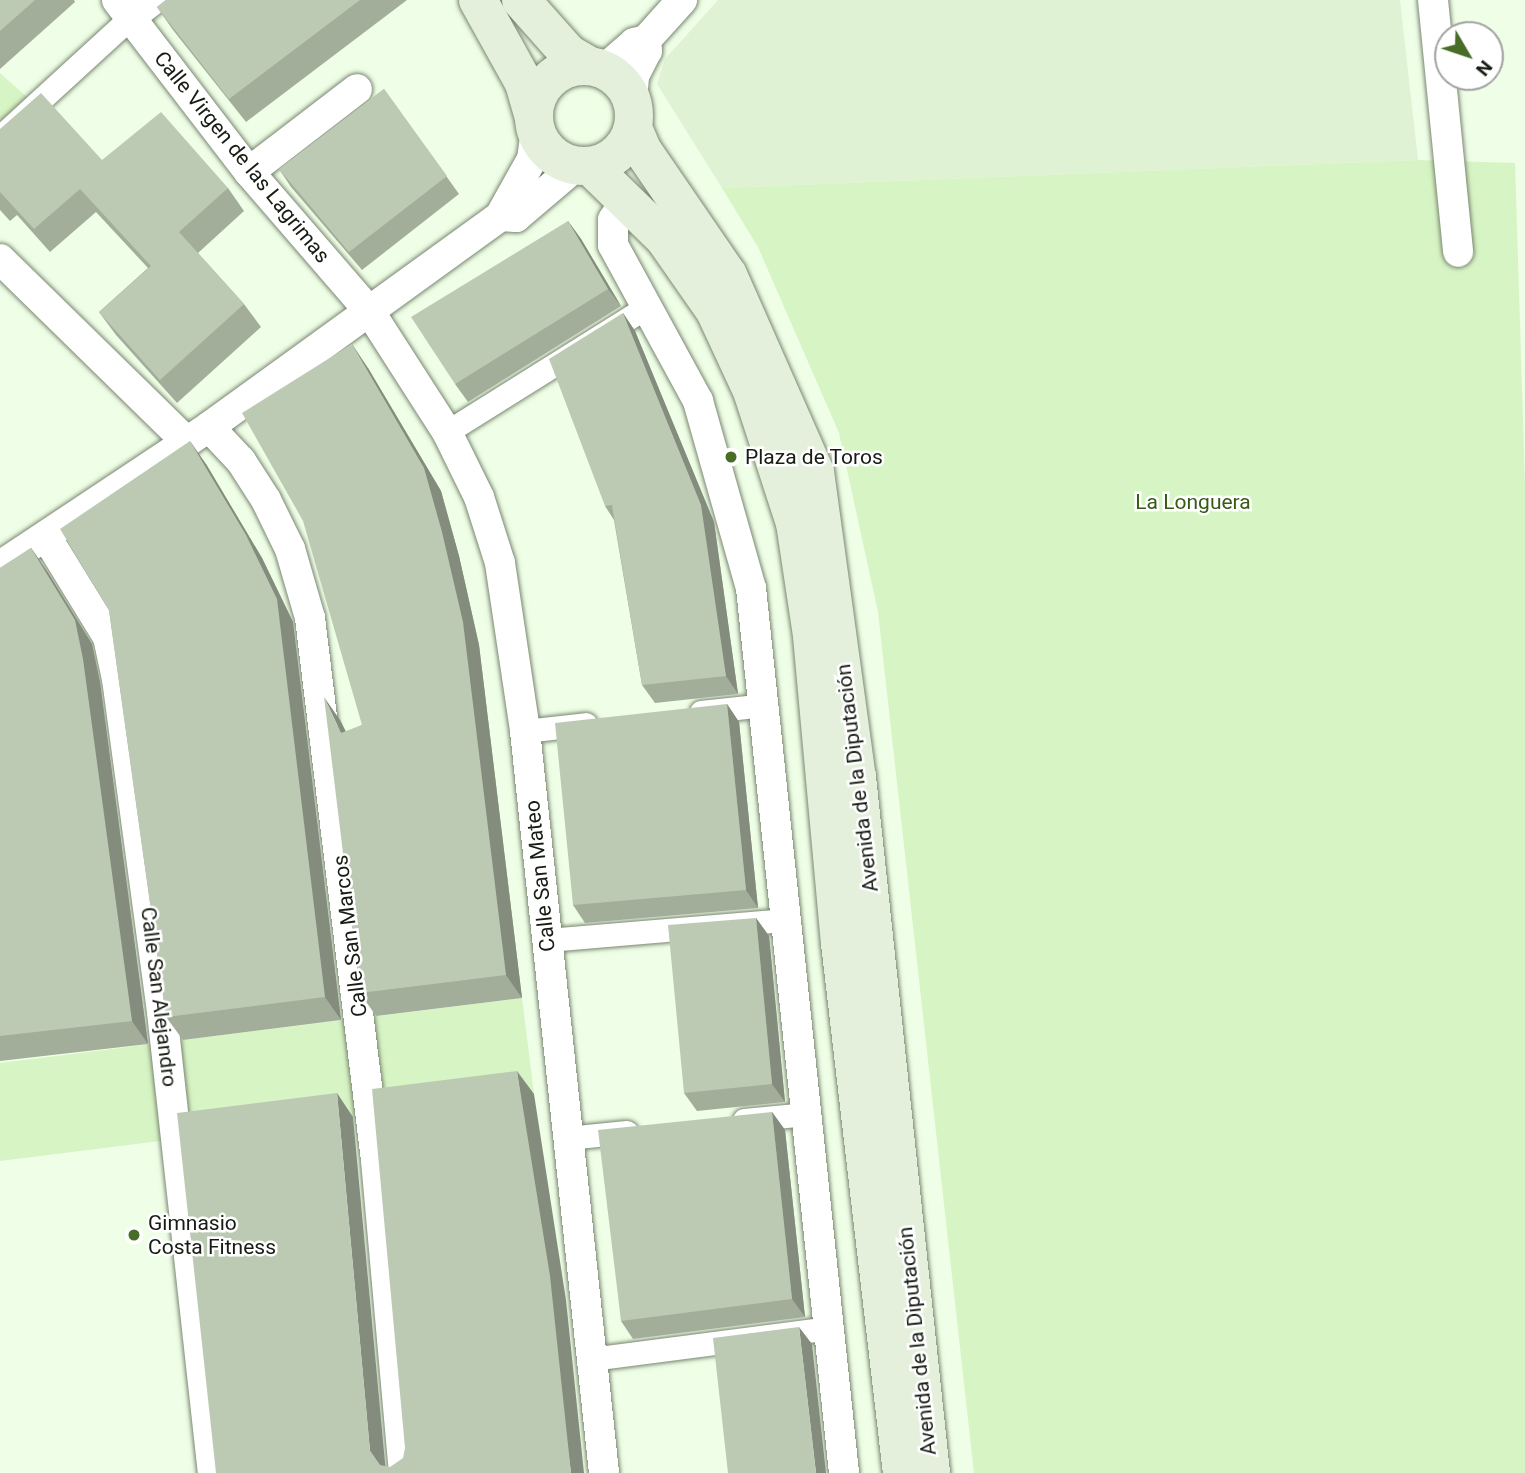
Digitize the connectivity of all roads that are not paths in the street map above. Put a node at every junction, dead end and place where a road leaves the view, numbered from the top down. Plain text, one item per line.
1 (478, 0) edge
2 (521, 0) edge
3 (682, 0) edge
4 (1433, 0) edge
5 (134, 6) edge
6 (646, 40) junction
7 (592, 67) junction
8 (357, 89) dead end
9 (633, 114) junction
10 (535, 124) junction
11 (0, 137) edge
12 (583, 166) junction
13 (249, 172) junction
14 (627, 199) junction
15 (500, 216) junction
16 (1458, 253) dead end
17 (0, 259) edge
18 (648, 306) junction
19 (370, 312) junction
20 (447, 432) junction
21 (198, 434) junction
22 (47, 538) junction
23 (0, 566) edge
24 (764, 705) junction
25 (684, 714) edge
26 (605, 722) edge
27 (525, 731) junction
28 (787, 920) junction
29 (547, 940) junction
30 (807, 1114) junction
31 (727, 1122) edge
32 (647, 1130) edge
33 (567, 1138) junction
34 (830, 1328) junction
35 (591, 1359) junction
36 (213, 1473) edge
37 (404, 1473) edge
38 (604, 1473) edge
39 (844, 1473) edge
40 (902, 1473) edge
41 (931, 1473) edge

1 - 10 main road
2 - 7 main road
3 - 6 street
4 - 16 street
5 - 11 street
5 - 13 street, Calle Virgen de las Lagrimas
6 - 7 street
6 - 9 street
7 - 9 main road
7 - 10 main road
8 - 13 street
9 - 12 main road
9 - 41 main road, Avenida de la Diputación
10 - 12 main road
10 - 15 street
12 - 14 main road, Avenida de la Diputación
12 - 15 street
13 - 19 street, Calle Virgen de las Lagrimas
14 - 18 street
14 - 40 main road, Avenida de la Diputación
15 - 19 street
17 - 21 street, Calle San Marcos
18 - 20 street
18 - 24 street
19 - 20 street, Calle San Mateo
19 - 21 street
20 - 27 street, Calle San Mateo
21 - 22 street
21 - 37 street, Calle San Marcos
22 - 23 street
22 - 36 street, Calle San Alejandro
24 - 25 street
24 - 28 street
26 - 27 street
27 - 29 street, Calle San Mateo
28 - 29 street
28 - 30 street
29 - 33 street, Calle San Mateo
30 - 31 street
30 - 34 street
32 - 33 street
33 - 35 street, Calle San Mateo
34 - 35 street
34 - 39 street
35 - 38 street, Calle San Mateo

